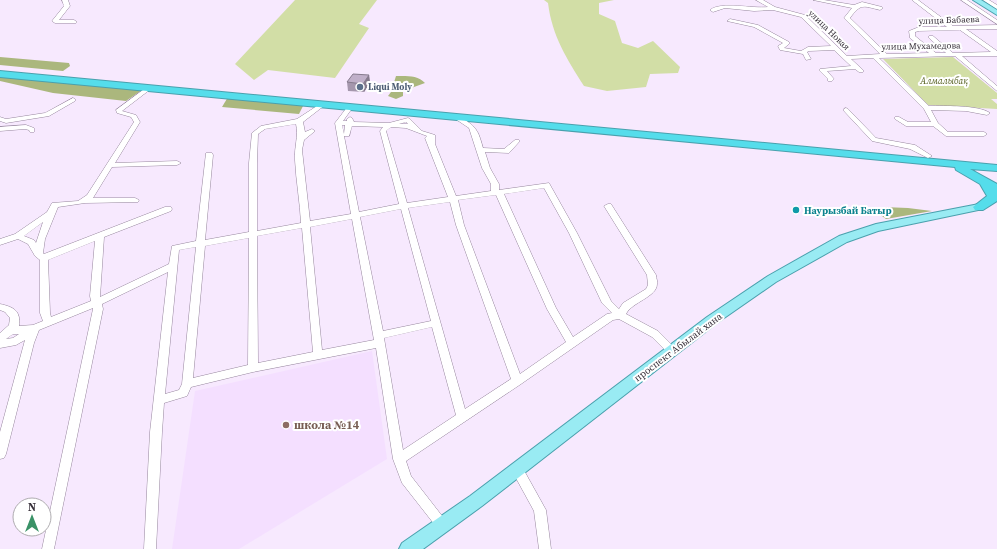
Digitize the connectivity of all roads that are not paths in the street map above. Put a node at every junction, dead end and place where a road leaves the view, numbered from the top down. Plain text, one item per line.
1 (65, 0) edge
2 (759, 0) edge
3 (816, 0) edge
4 (915, 0) edge
5 (964, 0) edge
6 (976, 0) edge
7 (986, 0) edge
8 (855, 7) junction
9 (997, 7) edge
10 (773, 8) junction
11 (880, 8) dead end
12 (713, 10) dead end
13 (997, 13) edge
14 (730, 21) dead end
15 (74, 22) dead end
16 (997, 22) edge
17 (997, 27) edge
18 (952, 28) junction
19 (961, 28) junction
20 (931, 36) dead end
21 (835, 48) junction
22 (801, 52) junction
23 (997, 54) edge
24 (934, 55) junction
25 (955, 55) junction
26 (885, 56) junction
27 (874, 57) junction
28 (846, 58) junction
29 (808, 59) dead end
30 (0, 69) edge
31 (0, 74) edge
32 (830, 80) dead end
33 (149, 88) junction
34 (997, 89) edge
35 (73, 100) dead end
36 (322, 105) junction
37 (350, 107) junction
38 (926, 108) junction
39 (846, 110) dead end
40 (987, 113) dead end
41 (456, 117) junction
42 (897, 118) dead end
43 (0, 119) edge
44 (17, 119) junction
45 (299, 122) junction
46 (344, 123) junction
47 (318, 124) dead end
48 (935, 124) junction
49 (390, 125) junction
50 (0, 129) edge
51 (12, 129) junction
52 (32, 131) dead end
53 (984, 134) dead end
54 (348, 135) dead end
55 (300, 139) junction
56 (517, 141) dead end
57 (482, 150) junction
58 (506, 151) junction
59 (209, 155) dead end
60 (512, 157) dead end
61 (925, 159) junction
62 (997, 163) edge
63 (177, 164) dead end
64 (110, 165) junction
65 (977, 167) junction
66 (997, 168) edge
67 (983, 180) junction
68 (997, 189) edge
69 (497, 193) junction
70 (453, 199) junction
71 (135, 200) dead end
72 (85, 201) junction
73 (997, 203) edge
74 (404, 206) junction
75 (608, 206) dead end
76 (979, 207) junction
77 (168, 209) dead end
78 (50, 214) junction
79 (356, 216) junction
80 (305, 226) junction
81 (253, 234) junction
82 (100, 235) junction
83 (18, 236) junction
84 (0, 242) edge
85 (199, 243) junction
86 (45, 256) junction
87 (173, 266) junction
88 (97, 302) junction
89 (0, 307) edge
90 (620, 315) junction
91 (48, 322) junction
92 (436, 323) junction
93 (35, 328) junction
94 (11, 330) junction
95 (0, 338) edge
96 (379, 339) junction
97 (16, 342) junction
98 (572, 343) junction
99 (0, 344) edge
100 (672, 350) junction
101 (26, 354) junction
102 (318, 356) junction
103 (253, 368) junction
104 (517, 381) junction
105 (187, 384) junction
106 (160, 400) junction
107 (462, 417) junction
108 (0, 454) edge
109 (399, 459) junction
110 (517, 469) junction
111 (442, 525) junction
112 (547, 545) edge
113 (48, 549) edge
114 (150, 549) edge
115 (408, 549) edge

1 - 15 street
2 - 10 street, улица Новая
3 - 8 street
4 - 18 street
5 - 16 street
6 - 13 main road
7 - 9 street
8 - 11 street
8 - 26 street
10 - 12 street
10 - 21 street, улица Новая
14 - 22 street
17 - 19 street, улица Бабаева
18 - 19 street, улица Бабаева
18 - 24 street, улица Бабаева
19 - 23 street
20 - 25 street
21 - 22 street
21 - 28 street, улица Новая
22 - 29 street
23 - 25 street, улица Мухамедова
24 - 25 street, улица Мухамедова
24 - 26 street, улица Мухамедова
25 - 34 street
26 - 27 street, улица Мухамедова
27 - 28 street, улица Мухамедова
27 - 38 street
28 - 32 street, улица Новая
30 - 61 highway
31 - 33 highway
33 - 36 highway
33 - 64 street
35 - 44 street
36 - 37 highway
36 - 45 street
37 - 41 highway
37 - 46 street
38 - 40 street
38 - 48 street
39 - 61 street
41 - 57 street
41 - 61 highway
42 - 48 street
43 - 44 street
44 - 51 street
45 - 55 street
45 - 81 street
46 - 49 street
46 - 54 street
46 - 79 street
47 - 55 street
48 - 53 street
49 - 70 street
49 - 74 street
50 - 51 street
51 - 52 street
55 - 80 street
56 - 58 street
57 - 58 street
57 - 69 street
58 - 60 street
59 - 85 street
61 - 62 highway
61 - 65 highway
61 - 67 highway
62 - 65 highway
63 - 64 street
64 - 72 street
65 - 66 highway
65 - 67 highway
67 - 68 highway
67 - 76 highway
69 - 70 street
69 - 90 street
69 - 98 street
70 - 74 street
70 - 104 street
71 - 72 street
72 - 78 street
73 - 76 highway
74 - 79 street
74 - 92 street
75 - 90 street
76 - 100 main road, проспект Абылай хана
77 - 82 street
78 - 83 street
78 - 86 street
79 - 80 street
79 - 96 street
80 - 81 street
80 - 102 street
81 - 85 street
81 - 103 street
82 - 86 street
82 - 88 street
83 - 84 street
83 - 86 street
85 - 87 street
85 - 105 street
86 - 91 street
87 - 88 street
87 - 106 street
88 - 91 street
88 - 113 street
89 - 94 street
90 - 98 street
90 - 100 street
91 - 93 street
92 - 96 street
92 - 107 street
93 - 94 street
93 - 97 street
93 - 101 street
94 - 95 street
96 - 102 street
96 - 109 street
97 - 99 street
97 - 101 street
98 - 104 street
100 - 110 main road, проспект Абылай хана
101 - 108 street
102 - 103 street
103 - 105 street
104 - 107 street
105 - 106 street
106 - 114 street
107 - 109 street
109 - 111 street
110 - 111 main road, проспект Абылай хана
110 - 112 street
111 - 115 main road, проспект Абылай хана

